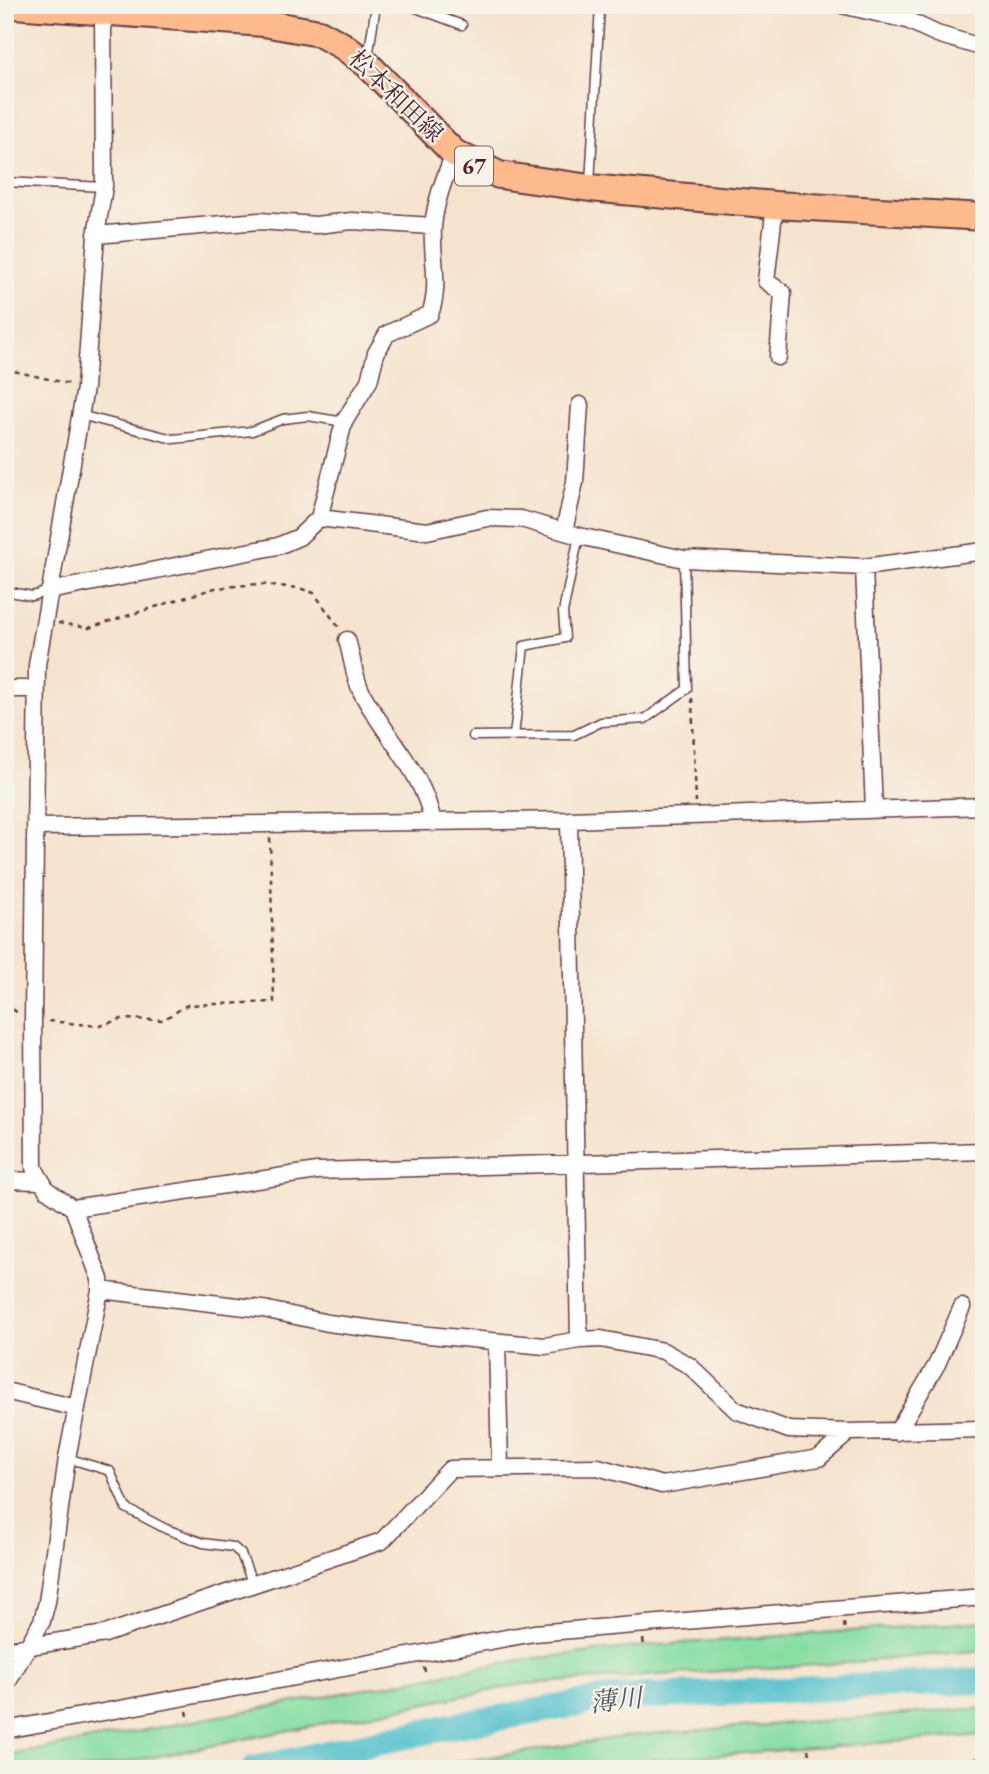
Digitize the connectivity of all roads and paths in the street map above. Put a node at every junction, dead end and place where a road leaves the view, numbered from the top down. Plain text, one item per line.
1 (13, 5) edge
2 (376, 5) edge
3 (408, 5) edge
4 (600, 5) edge
5 (842, 5) edge
6 (153, 10) edge
7 (103, 12) junction
8 (462, 25) dead end
9 (984, 48) edge
10 (367, 64) junction
11 (454, 153) junction
12 (5, 182) edge
13 (104, 187) junction
14 (590, 188) junction
15 (775, 205) junction
16 (984, 217) edge
17 (433, 226) junction
18 (96, 235) junction
19 (778, 357) dead end
20 (5, 369) edge
21 (85, 387) junction
22 (580, 405) dead end
23 (79, 415) junction
24 (344, 422) junction
25 (319, 518) junction
26 (571, 534) junction
27 (984, 551) edge
28 (684, 559) junction
29 (864, 567) junction
30 (5, 591) edge
31 (49, 591) junction
32 (44, 621) junction
33 (347, 640) joint
34 (5, 689) edge
35 (36, 689) junction
36 (687, 689) junction
37 (473, 736) dead end
38 (514, 736) junction
39 (984, 806) edge
40 (874, 810) junction
41 (696, 816) junction
42 (569, 820) junction
43 (433, 823) junction
44 (269, 826) junction
45 (36, 827) junction
46 (5, 1003) edge
47 (33, 1020) junction
48 (984, 1151) edge
49 (575, 1165) junction
50 (5, 1180) edge
51 (39, 1181) junction
52 (73, 1208) junction
53 (100, 1290) junction
54 (962, 1307) dead end
55 (579, 1340) junction
56 (497, 1342) junction
57 (5, 1391) edge
58 (77, 1409) junction
59 (984, 1429) edge
60 (849, 1432) junction
61 (897, 1432) junction
62 (67, 1458) junction
63 (500, 1468) junction
64 (252, 1582) junction
65 (984, 1597) edge
66 (844, 1620) dead end
67 (845, 1633) dead end
68 (27, 1648) junction
69 (5, 1650) edge
70 (424, 1664) dead end
71 (426, 1676) dead end
72 (5, 1687) edge
73 (187, 1708) dead end
74 (189, 1721) dead end
75 (5, 1730) edge
76 (808, 1749) dead end
77 (812, 1769) edge

1 - 7 main road, 松本和田線 / 67
2 - 10 lane
3 - 8 lane
4 - 14 lane
5 - 9 street
6 - 7 main road, 松本和田線 / 67
6 - 10 main road, 松本和田線 / 67
7 - 13 street
10 - 11 main road, 松本和田線 / 67
11 - 14 main road, 松本和田線 / 67
11 - 17 street
12 - 13 lane
13 - 18 street
14 - 15 main road, 松本和田線 / 67
15 - 16 main road, 松本和田線 / 67
15 - 19 street
17 - 18 street
17 - 24 street
18 - 21 street
20 - 21 path
21 - 23 street
22 - 26 street
23 - 24 lane
23 - 31 street
24 - 25 street
25 - 26 street
25 - 31 street
26 - 28 street
26 - 38 lane
27 - 29 street
28 - 29 street
28 - 36 lane
29 - 40 street
30 - 31 lane
31 - 32 street
32 - 33 path
32 - 35 street
33 - 43 street
34 - 35 street
35 - 45 street
36 - 38 lane
36 - 41 path
37 - 38 lane
39 - 40 street
40 - 41 street
41 - 42 street
42 - 43 street
42 - 49 street
43 - 44 street
44 - 45 street
44 - 47 path
45 - 47 street
46 - 47 path
47 - 51 street
48 - 49 street
49 - 52 street
49 - 55 street
50 - 51 street
51 - 52 street
52 - 53 street
53 - 56 street
53 - 58 street
54 - 61 street
55 - 56 street
55 - 60 street
56 - 63 street
57 - 58 street
58 - 62 street
59 - 61 street
60 - 61 street
60 - 63 street
62 - 64 lane
62 - 68 street
63 - 64 street
64 - 68 street
65 - 75 street
66 - 67 path
68 - 69 street
68 - 72 street
70 - 71 path
73 - 74 path
76 - 77 path

